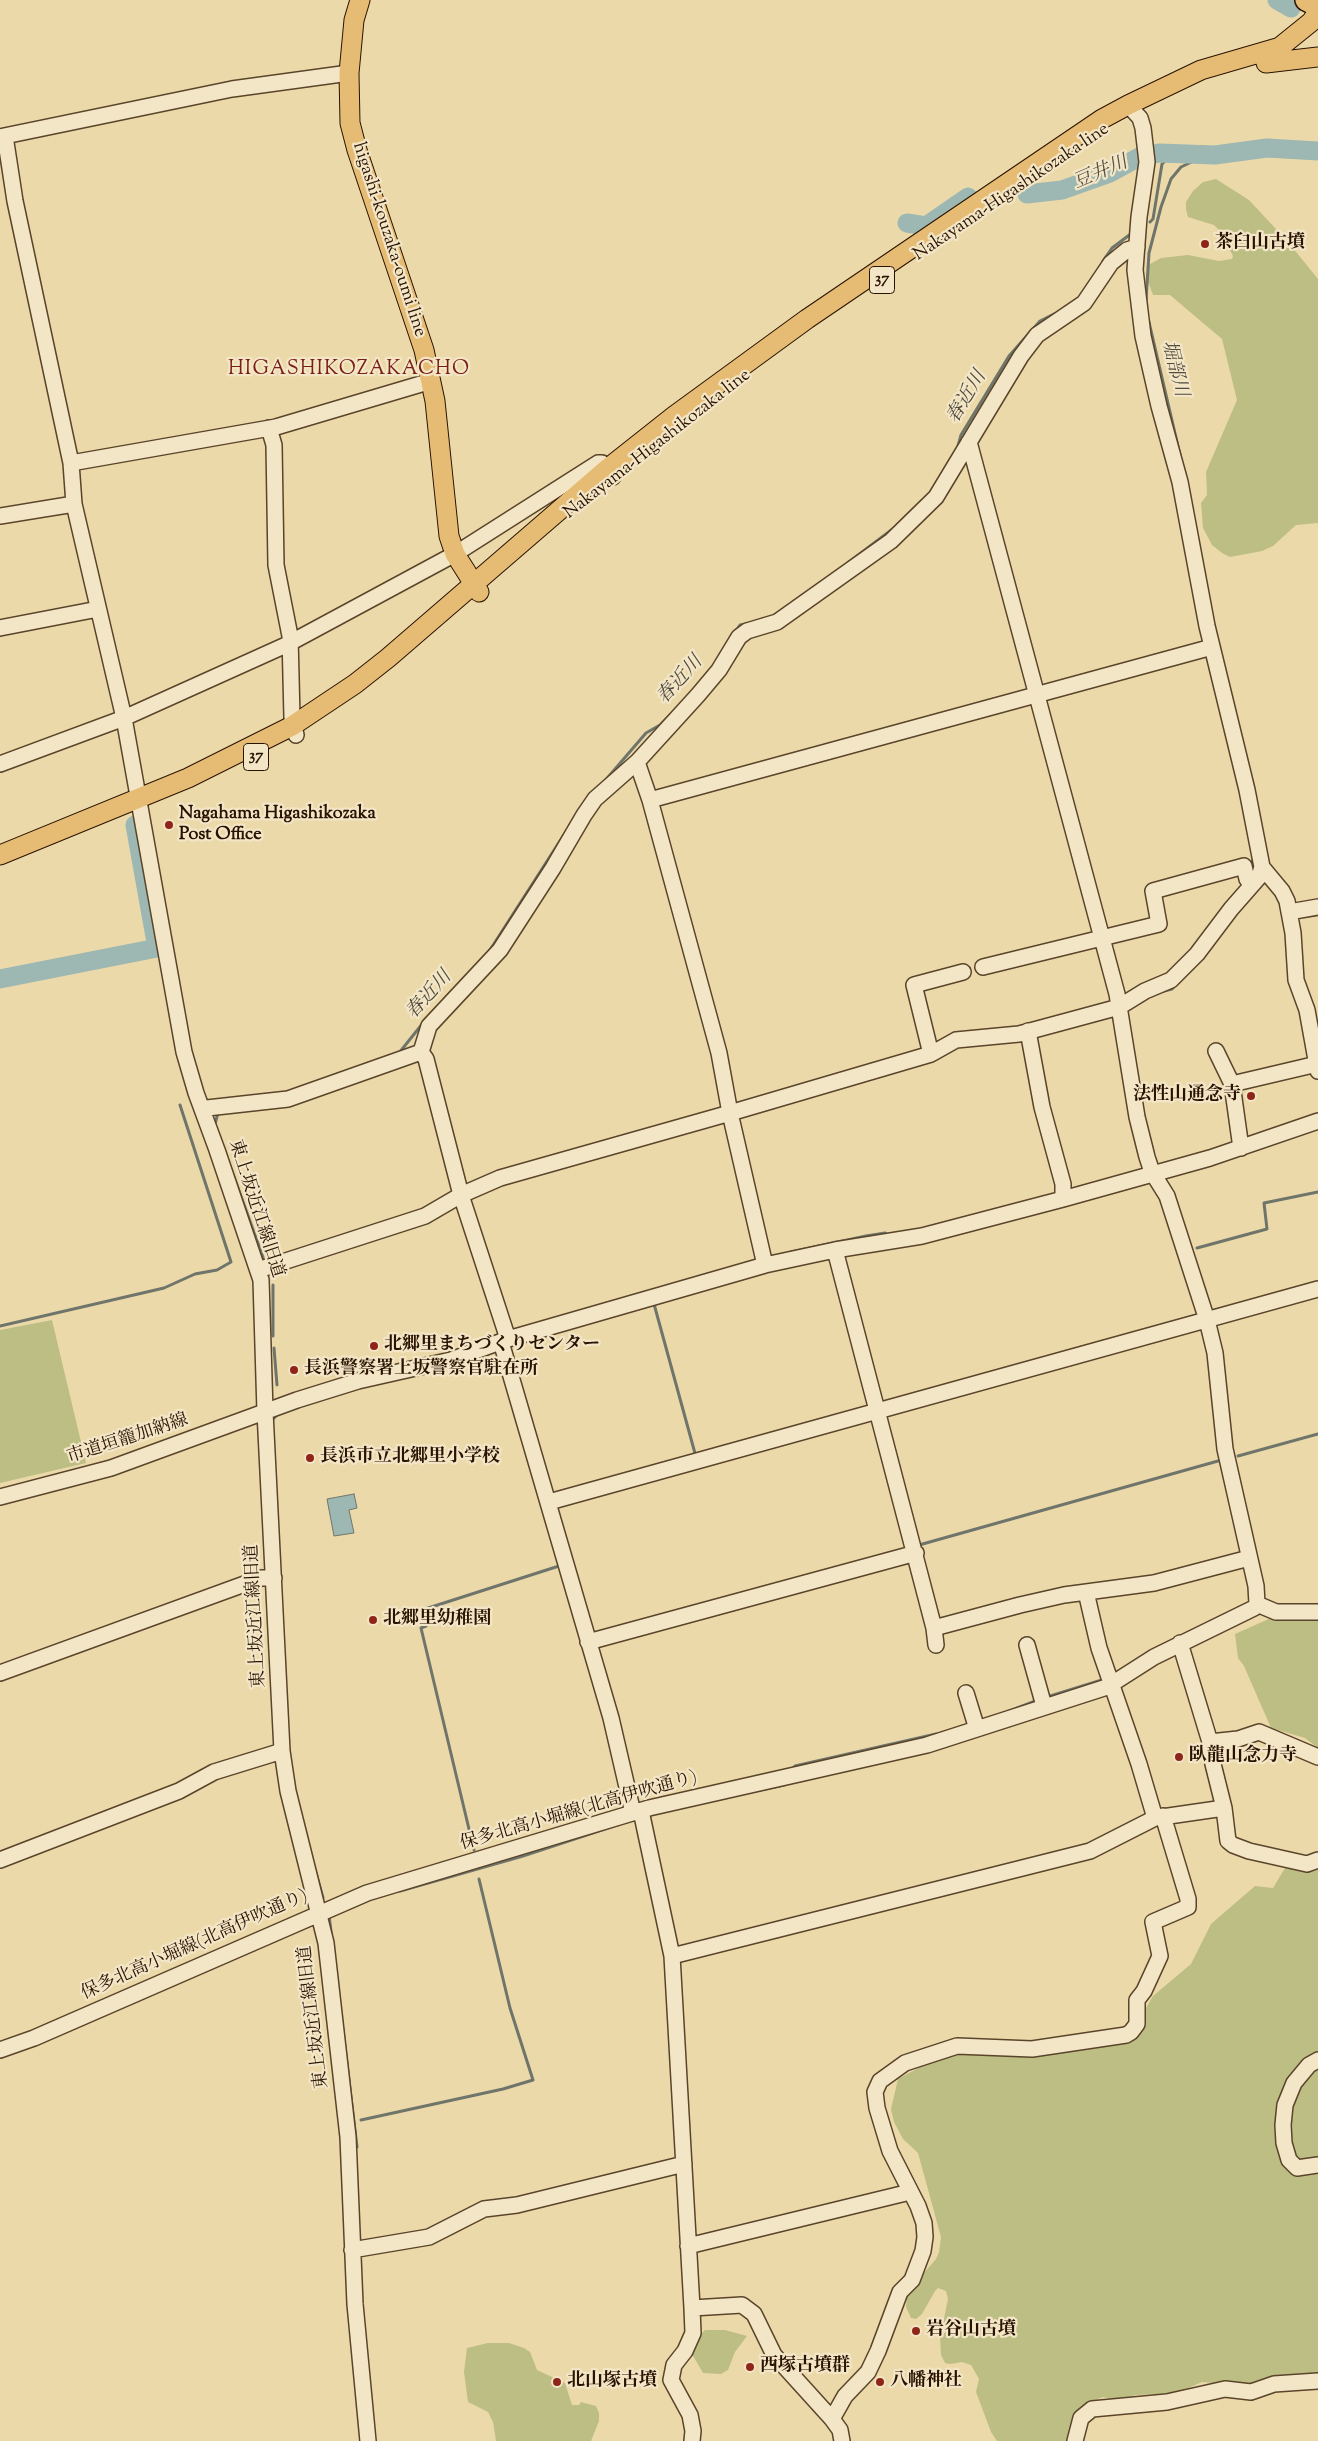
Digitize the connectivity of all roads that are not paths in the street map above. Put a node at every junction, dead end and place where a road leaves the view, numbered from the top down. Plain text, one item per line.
1 (360, 0) edge
2 (1306, 0) edge
3 (1316, 14) edge
4 (1318, 57) edge
5 (1266, 63) junction
6 (349, 73) junction
7 (1131, 109) junction
8 (3, 137) edge
9 (1137, 247) junction
10 (431, 382) junction
11 (269, 428) junction
12 (969, 442) junction
13 (71, 463) junction
14 (610, 473) junction
15 (74, 504) junction
16 (0, 516) edge
17 (455, 554) junction
18 (475, 588) junction
19 (98, 609) junction
20 (0, 628) edge
21 (290, 643) junction
22 (1212, 647) junction
23 (1036, 695) junction
24 (124, 718) junction
25 (294, 731) junction
26 (638, 762) junction
27 (0, 764) edge
28 (650, 800) junction
29 (140, 804) junction
30 (0, 855) edge
31 (0, 866) edge
32 (1262, 867) junction
33 (1251, 884) junction
34 (1318, 907) edge
35 (1289, 912) junction
36 (1101, 938) junction
37 (983, 966) dead end
38 (963, 972) dead end
39 (1119, 1007) junction
40 (1028, 1031) junction
41 (1216, 1051) dead end
42 (421, 1052) junction
43 (931, 1054) junction
44 (1317, 1068) edge
45 (1232, 1084) junction
46 (203, 1111) junction
47 (730, 1113) junction
48 (1318, 1121) edge
49 (1241, 1148) junction
50 (1152, 1172) junction
51 (460, 1195) junction
52 (1063, 1196) junction
53 (835, 1250) junction
54 (765, 1265) junction
55 (258, 1270) junction
56 (1318, 1289) edge
57 (1211, 1319) junction
58 (504, 1341) junction
59 (265, 1412) junction
60 (877, 1412) junction
61 (0, 1497) edge
62 (548, 1502) junction
63 (916, 1553) junction
64 (1249, 1558) junction
65 (274, 1578) junction
66 (1086, 1592) junction
67 (1260, 1605) junction
68 (1318, 1612) edge
69 (934, 1628) junction
70 (588, 1642) junction
71 (936, 1644) dead end
72 (1027, 1645) dead end
73 (1181, 1648) junction
74 (0, 1673) edge
75 (1111, 1684) junction
76 (966, 1693) dead end
77 (1042, 1702) junction
78 (977, 1729) junction
79 (1210, 1742) junction
80 (282, 1751) junction
81 (1318, 1757) edge
82 (1224, 1808) junction
83 (637, 1812) junction
84 (1159, 1817) junction
85 (0, 1860) edge
86 (1318, 1860) edge
87 (319, 1912) junction
88 (672, 1956) junction
89 (0, 2050) edge
90 (1318, 2060) edge
91 (684, 2164) junction
92 (1318, 2165) edge
93 (910, 2192) junction
94 (688, 2246) junction
95 (352, 2250) junction
96 (692, 2308) junction
97 (1318, 2381) edge
98 (832, 2418) junction
99 (368, 2441) edge
100 (692, 2441) edge
101 (842, 2441) edge
102 (1075, 2441) edge

1 - 6 main road, higashi-kouzaka-oumi line
2 - 3 highway
3 - 5 main road, Nakayama-Higashikozaka line / 37
3 - 7 main road, Nakayama-Higashikozaka line / 37
4 - 5 main road
5 - 7 main road, Nakayama-Higashikozaka line / 37
6 - 8 street
6 - 10 main road, higashi-kouzaka-oumi line
7 - 9 street
7 - 14 main road, Nakayama-Higashikozaka line / 37
8 - 13 street, 東上坂近江線旧道
9 - 12 street
9 - 22 street
10 - 11 street
10 - 17 main road, higashi-kouzaka-oumi line
11 - 13 street
11 - 21 street
12 - 23 street
12 - 26 street
13 - 15 street, 東上坂近江線旧道
14 - 17 street
14 - 18 main road, Nakayama-Higashikozaka line / 37
15 - 16 street
15 - 19 street, 東上坂近江線旧道
17 - 18 main road, higashi-kouzaka-oumi line
17 - 21 street
18 - 25 main road, Nakayama-Higashikozaka line / 37
19 - 20 street
19 - 24 street, 東上坂近江線旧道
21 - 24 street
21 - 25 street
22 - 23 street
22 - 32 street
23 - 28 street
23 - 36 street
24 - 27 street
24 - 29 street, 東上坂近江線旧道
25 - 29 main road, Nakayama-Higashikozaka line / 37
26 - 28 street
26 - 42 street
28 - 47 street
29 - 30 main road, Nakayama-Higashikozaka line / 37
29 - 31 main road, Nakayama-Higashikozaka line / 37
29 - 46 street, 東上坂近江線旧道
32 - 33 street
32 - 35 street
33 - 36 street
33 - 39 street
34 - 35 street
35 - 44 street
36 - 37 street
36 - 39 street
38 - 43 street
39 - 40 street
39 - 50 street
40 - 43 street
40 - 52 street
41 - 45 street
42 - 46 street
42 - 51 street
43 - 47 street
44 - 45 street
45 - 49 street
46 - 55 street, 東上坂近江線旧道
47 - 51 street
47 - 54 street
48 - 49 street, 市道垣籠加納線
49 - 50 street, 市道垣籠加納線
50 - 52 street, 市道垣籠加納線
50 - 57 street
51 - 55 street
51 - 58 street
52 - 53 street, 市道垣籠加納線
53 - 54 street, 市道垣籠加納線
53 - 60 street
54 - 58 street, 市道垣籠加納線
55 - 59 street, 東上坂近江線旧道
56 - 57 street
57 - 60 street
57 - 64 street
58 - 59 street, 市道垣籠加納線
58 - 62 street
59 - 61 street, 市道垣籠加納線
59 - 65 street, 東上坂近江線旧道
60 - 62 street
60 - 63 street
62 - 70 street
63 - 69 street
63 - 70 street
64 - 66 street
64 - 67 street
65 - 74 street
65 - 80 street, 東上坂近江線旧道
66 - 69 street
66 - 75 street
67 - 68 street
67 - 73 street, 保多北高小堀線(北高伊吹通り)
69 - 71 street
70 - 83 street
72 - 77 street
73 - 75 street, 保多北高小堀線(北高伊吹通り)
73 - 79 street
75 - 77 street, 保多北高小堀線(北高伊吹通り)
75 - 84 street
76 - 78 street
77 - 78 street, 保多北高小堀線(北高伊吹通り)
78 - 83 street, 保多北高小堀線(北高伊吹通り)
79 - 81 street
79 - 82 street
80 - 85 street
80 - 87 street, 東上坂近江線旧道
82 - 84 street
82 - 86 street
83 - 87 street, 保多北高小堀線(北高伊吹通り)
83 - 88 street
84 - 88 street
84 - 93 street
87 - 89 street, 保多北高小堀線(北高伊吹通り)
87 - 95 street, 東上坂近江線旧道
88 - 91 street
90 - 92 street
91 - 94 street
91 - 95 street
93 - 94 street
93 - 98 street
94 - 96 street
95 - 99 street, 東上坂近江線旧道
96 - 98 street
96 - 100 street
97 - 102 street
98 - 101 street

